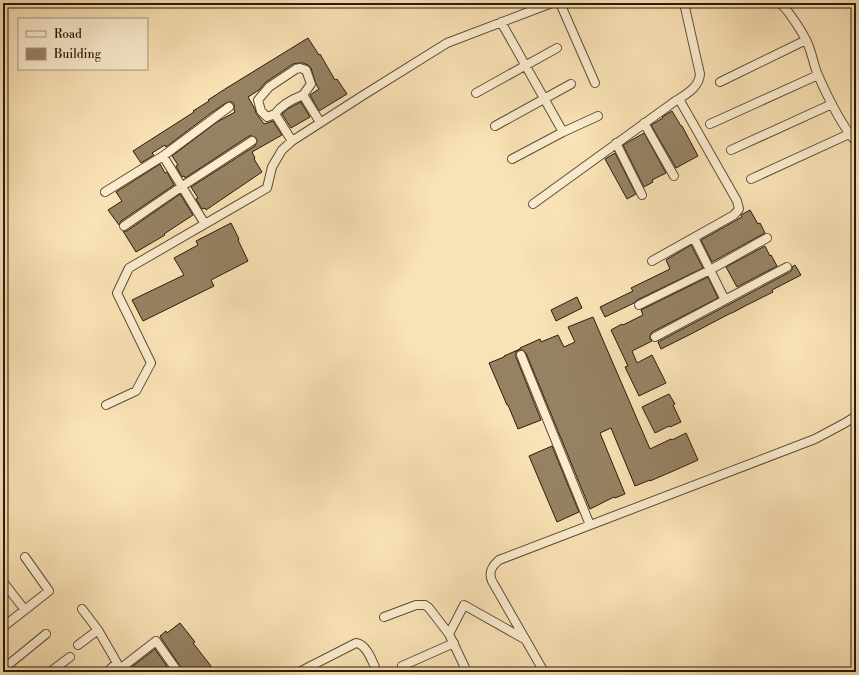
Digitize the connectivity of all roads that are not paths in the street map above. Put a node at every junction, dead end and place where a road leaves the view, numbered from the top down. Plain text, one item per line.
1 (552, 3) edge
2 (560, 3) edge
3 (684, 3) edge
4 (782, 3) edge
5 (501, 22) junction
6 (806, 40) junction
7 (557, 48) dead end
8 (526, 66) junction
9 (818, 74) junction
10 (720, 82) dead end
11 (595, 83) dead end
12 (571, 84) dead end
13 (476, 94) dead end
14 (303, 95) junction
15 (679, 99) junction
16 (545, 100) junction
17 (832, 104) junction
18 (229, 107) dead end
19 (275, 114) junction
20 (598, 116) dead end
21 (320, 122) junction
22 (644, 123) junction
23 (710, 124) dead end
24 (495, 126) dead end
25 (563, 132) junction
26 (849, 134) junction
27 (252, 141) dead end
28 (292, 141) junction
29 (856, 142) edge
30 (616, 143) junction
31 (731, 150) dead end
32 (163, 156) junction
33 (512, 159) dead end
34 (674, 176) dead end
35 (751, 179) dead end
36 (181, 187) junction
37 (105, 192) dead end
38 (642, 195) dead end
39 (533, 204) dead end
40 (205, 224) junction
41 (124, 226) dead end
42 (694, 238) junction
43 (768, 238) dead end
44 (652, 261) dead end
45 (787, 267) dead end
46 (710, 270) junction
47 (725, 300) junction
48 (639, 305) dead end
49 (655, 337) dead end
50 (521, 355) dead end
51 (106, 405) dead end
52 (856, 416) edge
53 (590, 525) junction
54 (25, 557) dead end
55 (3, 582) edge
56 (82, 609) dead end
57 (25, 610) junction
58 (384, 617) dead end
59 (3, 627) edge
60 (98, 630) junction
61 (46, 634) dead end
62 (449, 634) junction
63 (526, 640) junction
64 (454, 643) junction
65 (78, 645) dead end
66 (70, 656) dead end
67 (402, 666) dead end
68 (3, 669) edge
69 (50, 672) edge
70 (107, 672) edge
71 (116, 672) edge
72 (178, 672) edge
73 (299, 672) edge
74 (377, 672) edge
75 (468, 672) edge
76 (544, 672) edge

1 - 5 street
2 - 11 street
3 - 15 street
4 - 6 street
5 - 8 street
5 - 21 street
6 - 9 street
6 - 10 street
7 - 8 street
8 - 13 street
8 - 16 street
9 - 17 street
9 - 23 street
12 - 16 street
14 - 19 street
14 - 19 street
14 - 21 street
15 - 22 street
15 - 42 street
16 - 24 street
16 - 25 street
17 - 26 street
17 - 31 street
18 - 32 street
19 - 28 street
20 - 25 street
21 - 28 street
22 - 30 street
22 - 34 street
25 - 33 street
26 - 29 street
26 - 35 street
27 - 36 street
28 - 40 street
30 - 38 street
30 - 39 street
32 - 36 street
32 - 37 street
36 - 40 street
36 - 41 street
40 - 51 street
42 - 44 street
42 - 46 street
43 - 46 street
45 - 47 street
46 - 47 street
46 - 48 street
47 - 49 street
50 - 53 street
52 - 53 street
53 - 63 street
54 - 57 street
55 - 57 street
56 - 60 street
57 - 59 street
58 - 62 street
60 - 65 street
60 - 70 street
61 - 68 street
62 - 63 street
62 - 64 street
63 - 76 street
64 - 67 street
64 - 75 street
66 - 69 street
71 - 72 street
73 - 74 street

